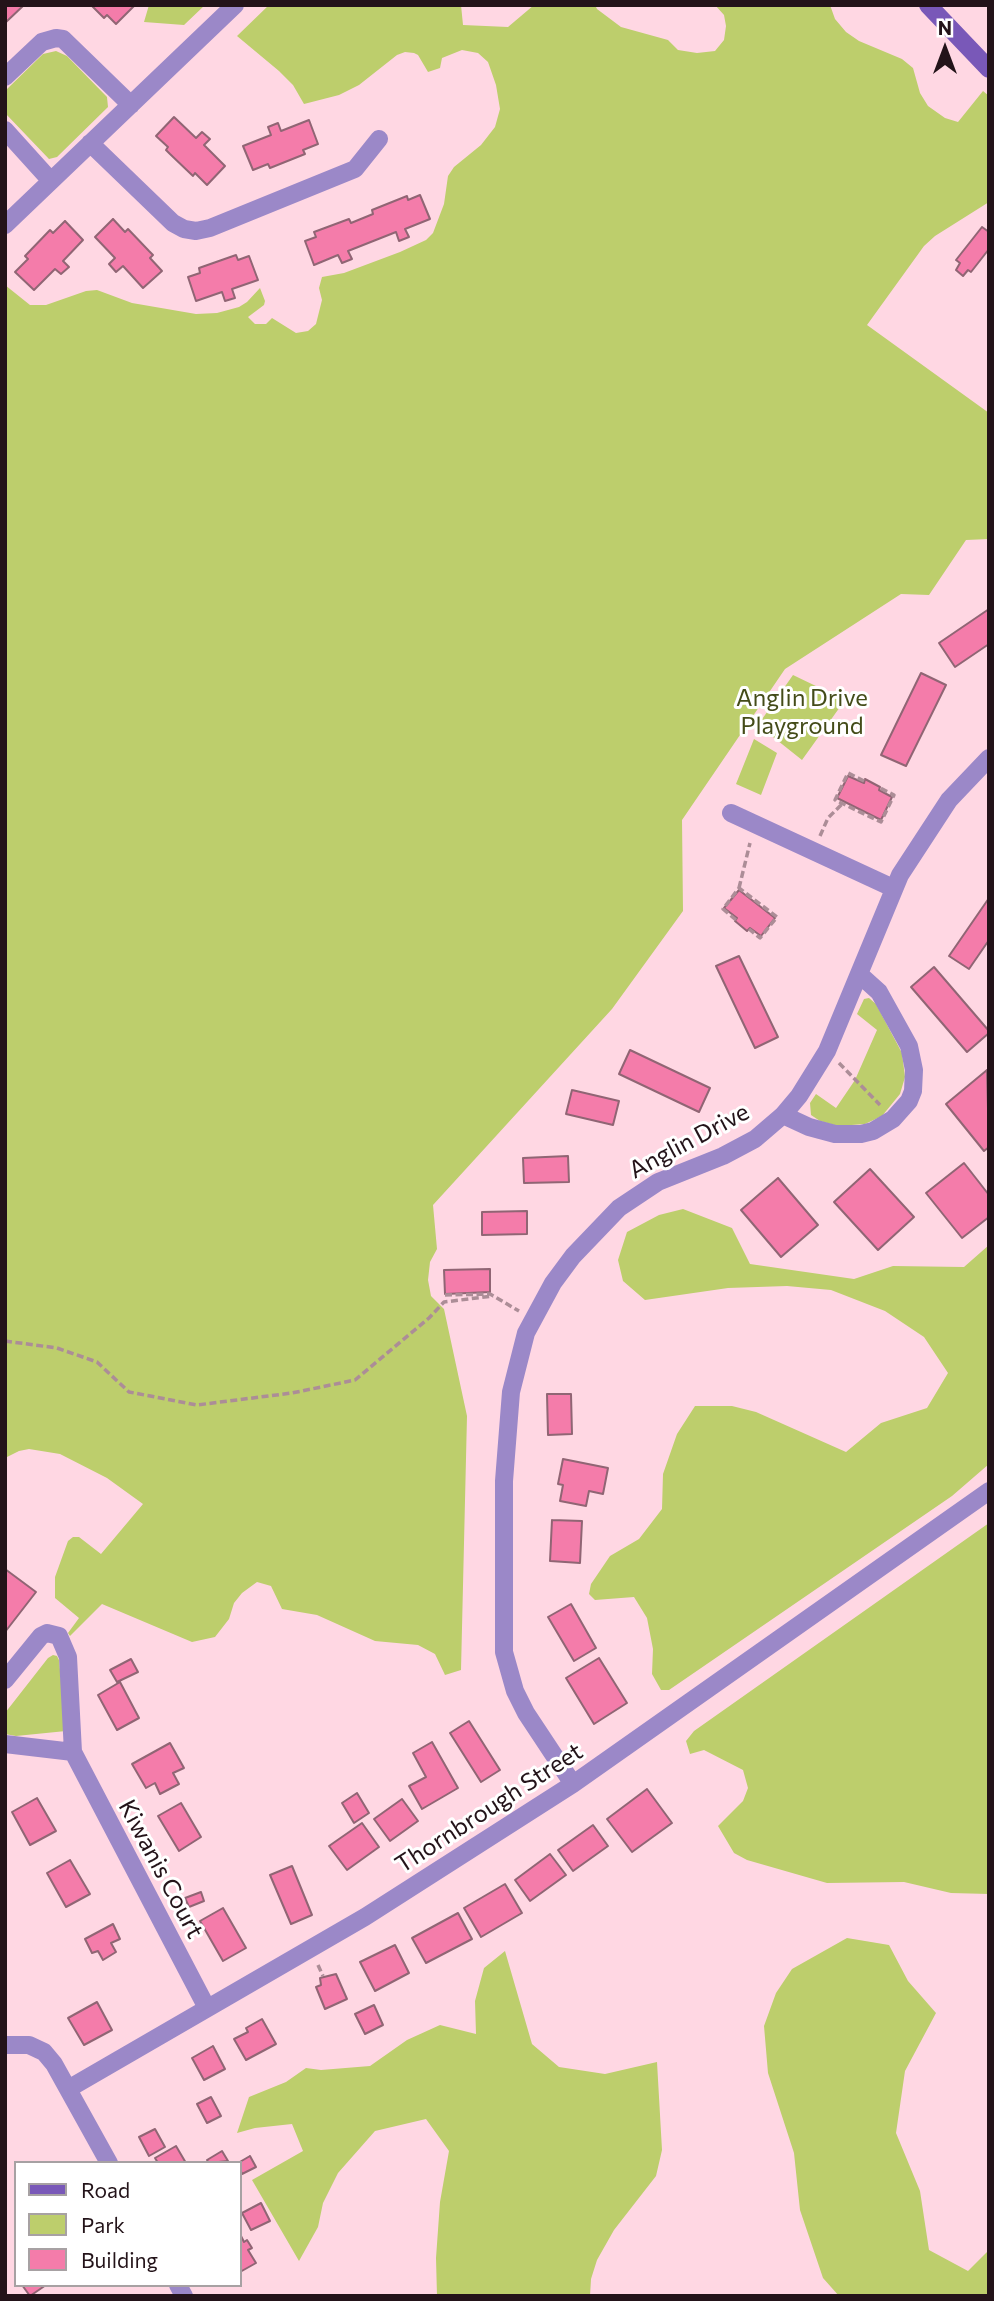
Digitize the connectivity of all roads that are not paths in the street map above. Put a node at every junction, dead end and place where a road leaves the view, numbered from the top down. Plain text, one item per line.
1 (235, 5) edge
2 (928, 5) edge
3 (989, 69) edge
4 (5, 77) edge
5 (131, 104) junction
6 (5, 130) edge
7 (379, 139) dead end
8 (90, 143) junction
9 (51, 181) junction
10 (5, 225) edge
11 (989, 758) edge
12 (731, 813) dead end
13 (893, 888) junction
14 (859, 974) junction
15 (783, 1115) junction
16 (989, 1491) edge
17 (5, 1680) edge
18 (5, 1744) edge
19 (73, 1752) junction
20 (573, 1784) junction
21 (207, 2008) junction
22 (5, 2045) edge
23 (68, 2089) junction
24 (108, 2161) edge

1 - 5 street
2 - 3 street
4 - 5 street
5 - 8 street
6 - 9 street
7 - 8 street
8 - 9 street
9 - 10 street
11 - 13 street, Anglin Drive
12 - 13 street
13 - 14 street, Anglin Drive
14 - 15 street, Anglin Drive
14 - 15 street
15 - 20 street, Anglin Drive
16 - 20 street, Thornbrough Street
17 - 19 street, Kiwanis Court
18 - 19 street
19 - 21 street, Kiwanis Court
20 - 21 street, Thornbrough Street
21 - 23 street, Thornbrough Street
22 - 23 street
23 - 24 street

